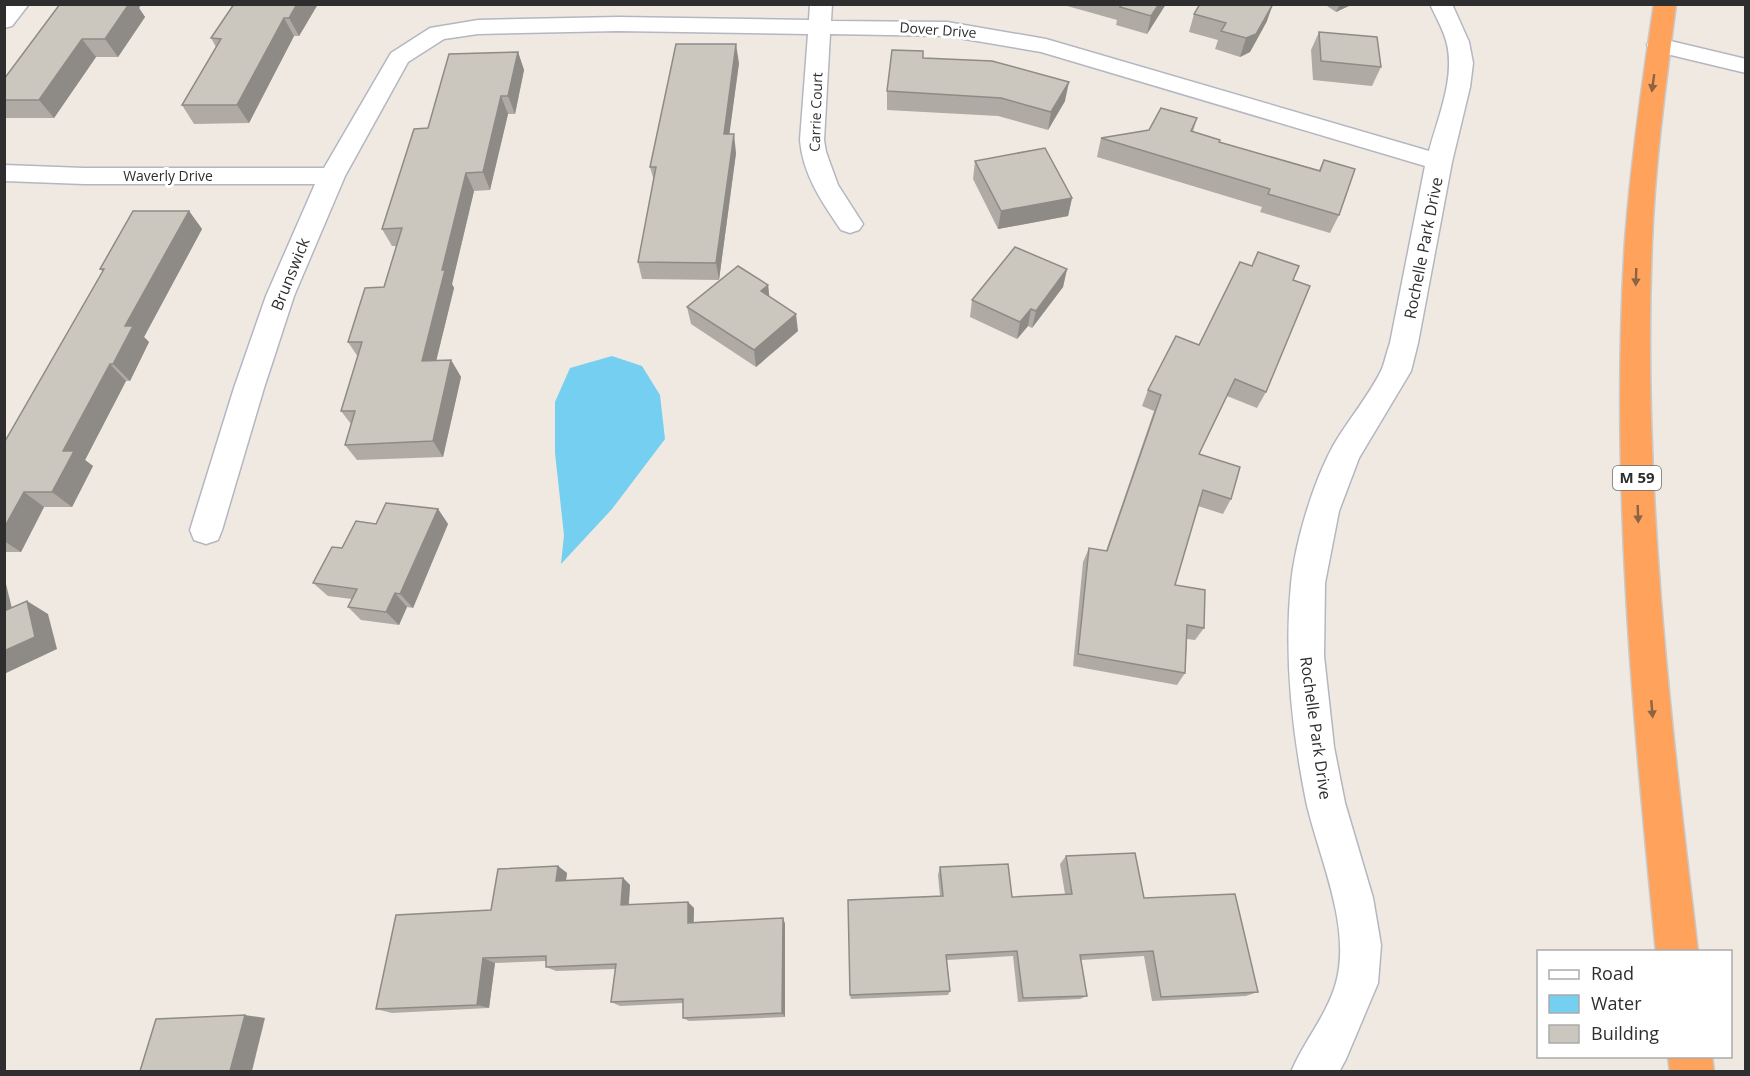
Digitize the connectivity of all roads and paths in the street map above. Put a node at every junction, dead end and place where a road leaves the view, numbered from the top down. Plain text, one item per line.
1 (18, 4) edge
2 (1441, 4) edge
3 (1665, 4) edge
4 (821, 15) edge
5 (4, 21) edge
6 (421, 41) joint
7 (1658, 45) junction
8 (1746, 66) edge
9 (1439, 162) junction
10 (4, 172) edge
11 (332, 176) junction
12 (850, 224) dead end
13 (206, 530) dead end
14 (1677, 950) edge
15 (1313, 1071) edge

1 - 5 street
2 - 9 street, Rochelle Park Drive
3 - 7 highway, M 59
4 - 6 street, Dover Drive
4 - 9 street, Dover Drive
4 - 12 street, Carrie Court
6 - 11 street, Brunswick
7 - 8 street
7 -> 14 highway, M 59
9 - 15 street, Rochelle Park Drive
10 - 11 street, Waverly Drive
11 - 13 street, Brunswick

